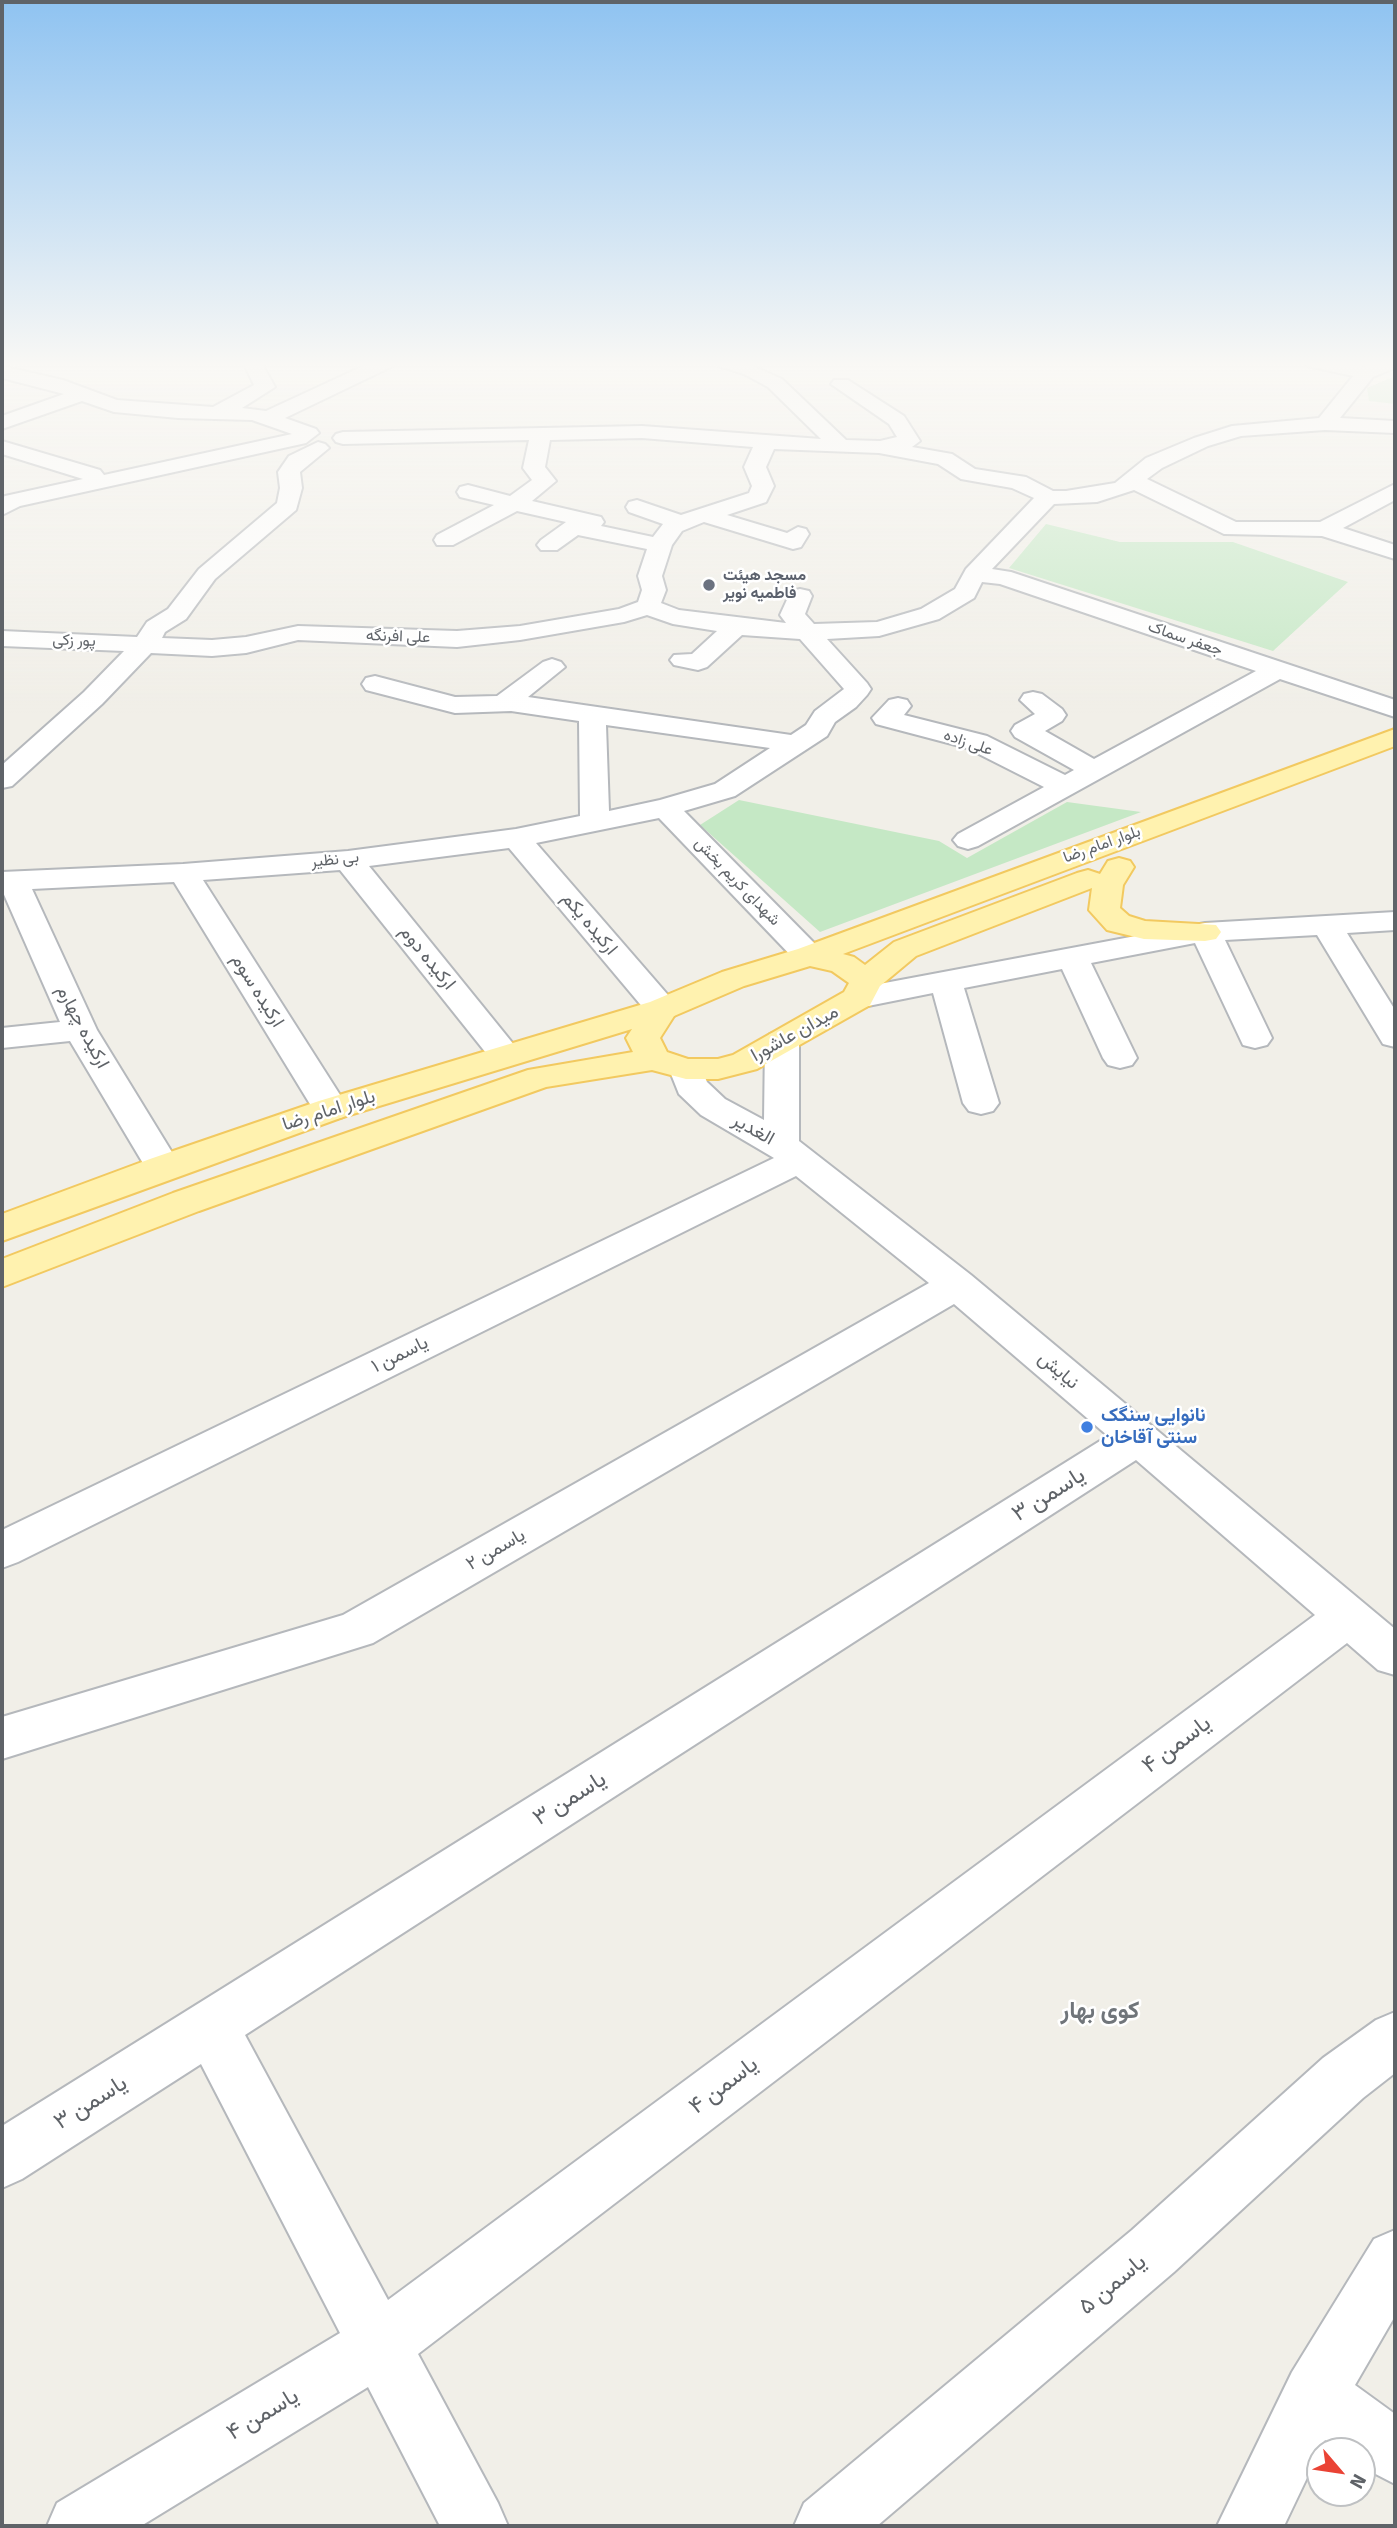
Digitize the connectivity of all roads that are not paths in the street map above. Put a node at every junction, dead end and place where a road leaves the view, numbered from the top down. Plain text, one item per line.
1 (96, 480) edge
2 (119, 480) edge
3 (290, 480) edge
4 (544, 480) edge
5 (760, 480) edge
6 (960, 480) edge
7 (1131, 480) joint
8 (9, 481) dead end
9 (100, 484) junction
10 (708, 490) dead end
11 (1395, 491) edge
12 (468, 492) dead end
13 (1049, 497) junction
14 (23, 500) junction
15 (513, 504) junction
16 (733, 505) junction
17 (637, 507) dead end
18 (2, 508) edge
19 (704, 515) junction
20 (682, 523) junction
21 (1324, 529) junction
22 (584, 530) junction
23 (798, 534) dead end
24 (445, 540) dead end
25 (549, 545) dead end
26 (660, 545) junction
27 (1395, 552) edge
28 (974, 574) junction
29 (800, 596) dead end
30 (648, 606) junction
31 (736, 627) junction
32 (804, 632) junction
33 (2, 638) edge
34 (146, 643) junction
35 (683, 660) dead end
36 (552, 667) dead end
37 (1277, 670) junction
38 (375, 684) dead end
39 (1033, 700) dead end
40 (504, 703) junction
41 (898, 706) dead end
42 (1395, 709) edge
43 (592, 715) junction
44 (1395, 737) edge
45 (797, 744) junction
46 (1395, 761) edge
47 (1093, 770) junction
48 (2, 780) edge
49 (1064, 786) junction
50 (665, 807) junction
51 (595, 821) junction
52 (516, 838) junction
53 (968, 840) dead end
54 (348, 860) junction
55 (1119, 867) junction
56 (183, 873) junction
57 (7, 881) edge
58 (1395, 921) edge
59 (1327, 926) junction
60 (1205, 932) junction
61 (809, 956) junction
62 (1072, 956) junction
63 (946, 981) junction
64 (862, 989) junction
65 (662, 1009) junction
66 (80, 1030) junction
67 (1395, 1037) edge
68 (2, 1038) edge
69 (1255, 1038) dead end
70 (782, 1041) junction
71 (506, 1056) junction
72 (1120, 1058) dead end
73 (670, 1064) junction
74 (981, 1103) dead end
75 (331, 1109) junction
76 (790, 1153) junction
77 (163, 1167) junction
78 (2, 1228) edge
79 (2, 1274) edge
80 (957, 1285) junction
81 (1138, 1438) junction
82 (2, 1550) edge
83 (1349, 1616) junction
84 (1395, 1656) edge
85 (2, 1738) edge
86 (211, 2027) junction
87 (1395, 2039) edge
88 (2, 2160) edge
89 (1395, 2260) edge
90 (379, 2345) junction
91 (1314, 2394) junction
92 (1395, 2452) edge
93 (80, 2526) edge
94 (475, 2526) edge
95 (827, 2526) edge
96 (1250, 2526) edge

1 - 9 street
2 - 9 street
3 - 34 street
4 - 15 street
5 - 16 street
6 - 13 street
7 - 13 street
7 - 21 street
8 - 14 street
9 - 14 street
10 - 16 street
11 - 21 street
12 - 15 street
13 - 28 street
14 - 18 street
15 - 22 street
15 - 24 street
16 - 19 street
17 - 20 street
19 - 20 street
19 - 23 street
20 - 26 street
21 - 27 street
22 - 25 street
22 - 26 street
26 - 30 street
28 - 32 street
28 - 37 street, جعفر سماک
29 - 32 street
30 - 31 street
30 - 34 street, علی افرنگه
31 - 32 street
31 - 35 street
32 - 45 street, بی نظیر
33 - 34 street, پور زکی
34 - 48 street
36 - 40 street
37 - 42 street, جعفر سماک
37 - 47 street
38 - 40 street
39 - 47 street
40 - 43 street
41 - 49 street, علی زاده
43 - 45 street
43 - 51 street
44 - 61 main road, بلوار امام رضا
45 - 50 street, بی نظیر
46 - 55 main road, بلوار امام رضا
47 - 49 street
49 - 53 street
50 - 51 street, بی نظیر
50 - 61 street, شهدای کریم بخش
51 - 52 street, بی نظیر
52 - 54 street, بی نظیر
52 - 65 street, ارکیده یکم
54 - 56 street, بی نظیر
54 - 71 street, ارکیده دوم
55 - 60 main road
55 - 64 main road, بلوار امام رضا
56 - 57 street, بی نظیر
56 - 75 street, ارکیده سوم
57 - 66 street, ارکیده چهارم
58 - 59 street
59 - 60 street
59 - 67 street
60 - 62 street
60 - 69 street
61 - 64 main road
61 - 65 main road
62 - 63 street
62 - 72 street
63 - 64 street
63 - 74 street
64 - 70 main road, میدان عاشورا
65 - 71 main road, بلوار امام رضا
65 - 73 main road
66 - 68 street
66 - 77 street, ارکیده چهارم
70 - 73 main road, میدان عاشورا
70 - 76 street, الغدیر
71 - 75 main road, بلوار امام رضا
73 - 76 street, الغدیر
73 - 79 main road, بلوار امام رضا
75 - 77 main road, بلوار امام رضا
76 - 80 street, نیایش
76 - 82 street, یاسمن ۱
77 - 78 main road, بلوار امام رضا
80 - 81 street, نیایش
80 - 85 street, یاسمن ۲
81 - 83 street, نیایش
81 - 86 street, یاسمن ۳
83 - 84 street, نیایش
83 - 90 street, یاسمن ۴
86 - 88 street, یاسمن ۳
86 - 90 street
87 - 95 street, یاسمن ۵
89 - 91 street
90 - 93 street, یاسمن ۴
90 - 94 street
91 - 92 street
91 - 96 street

